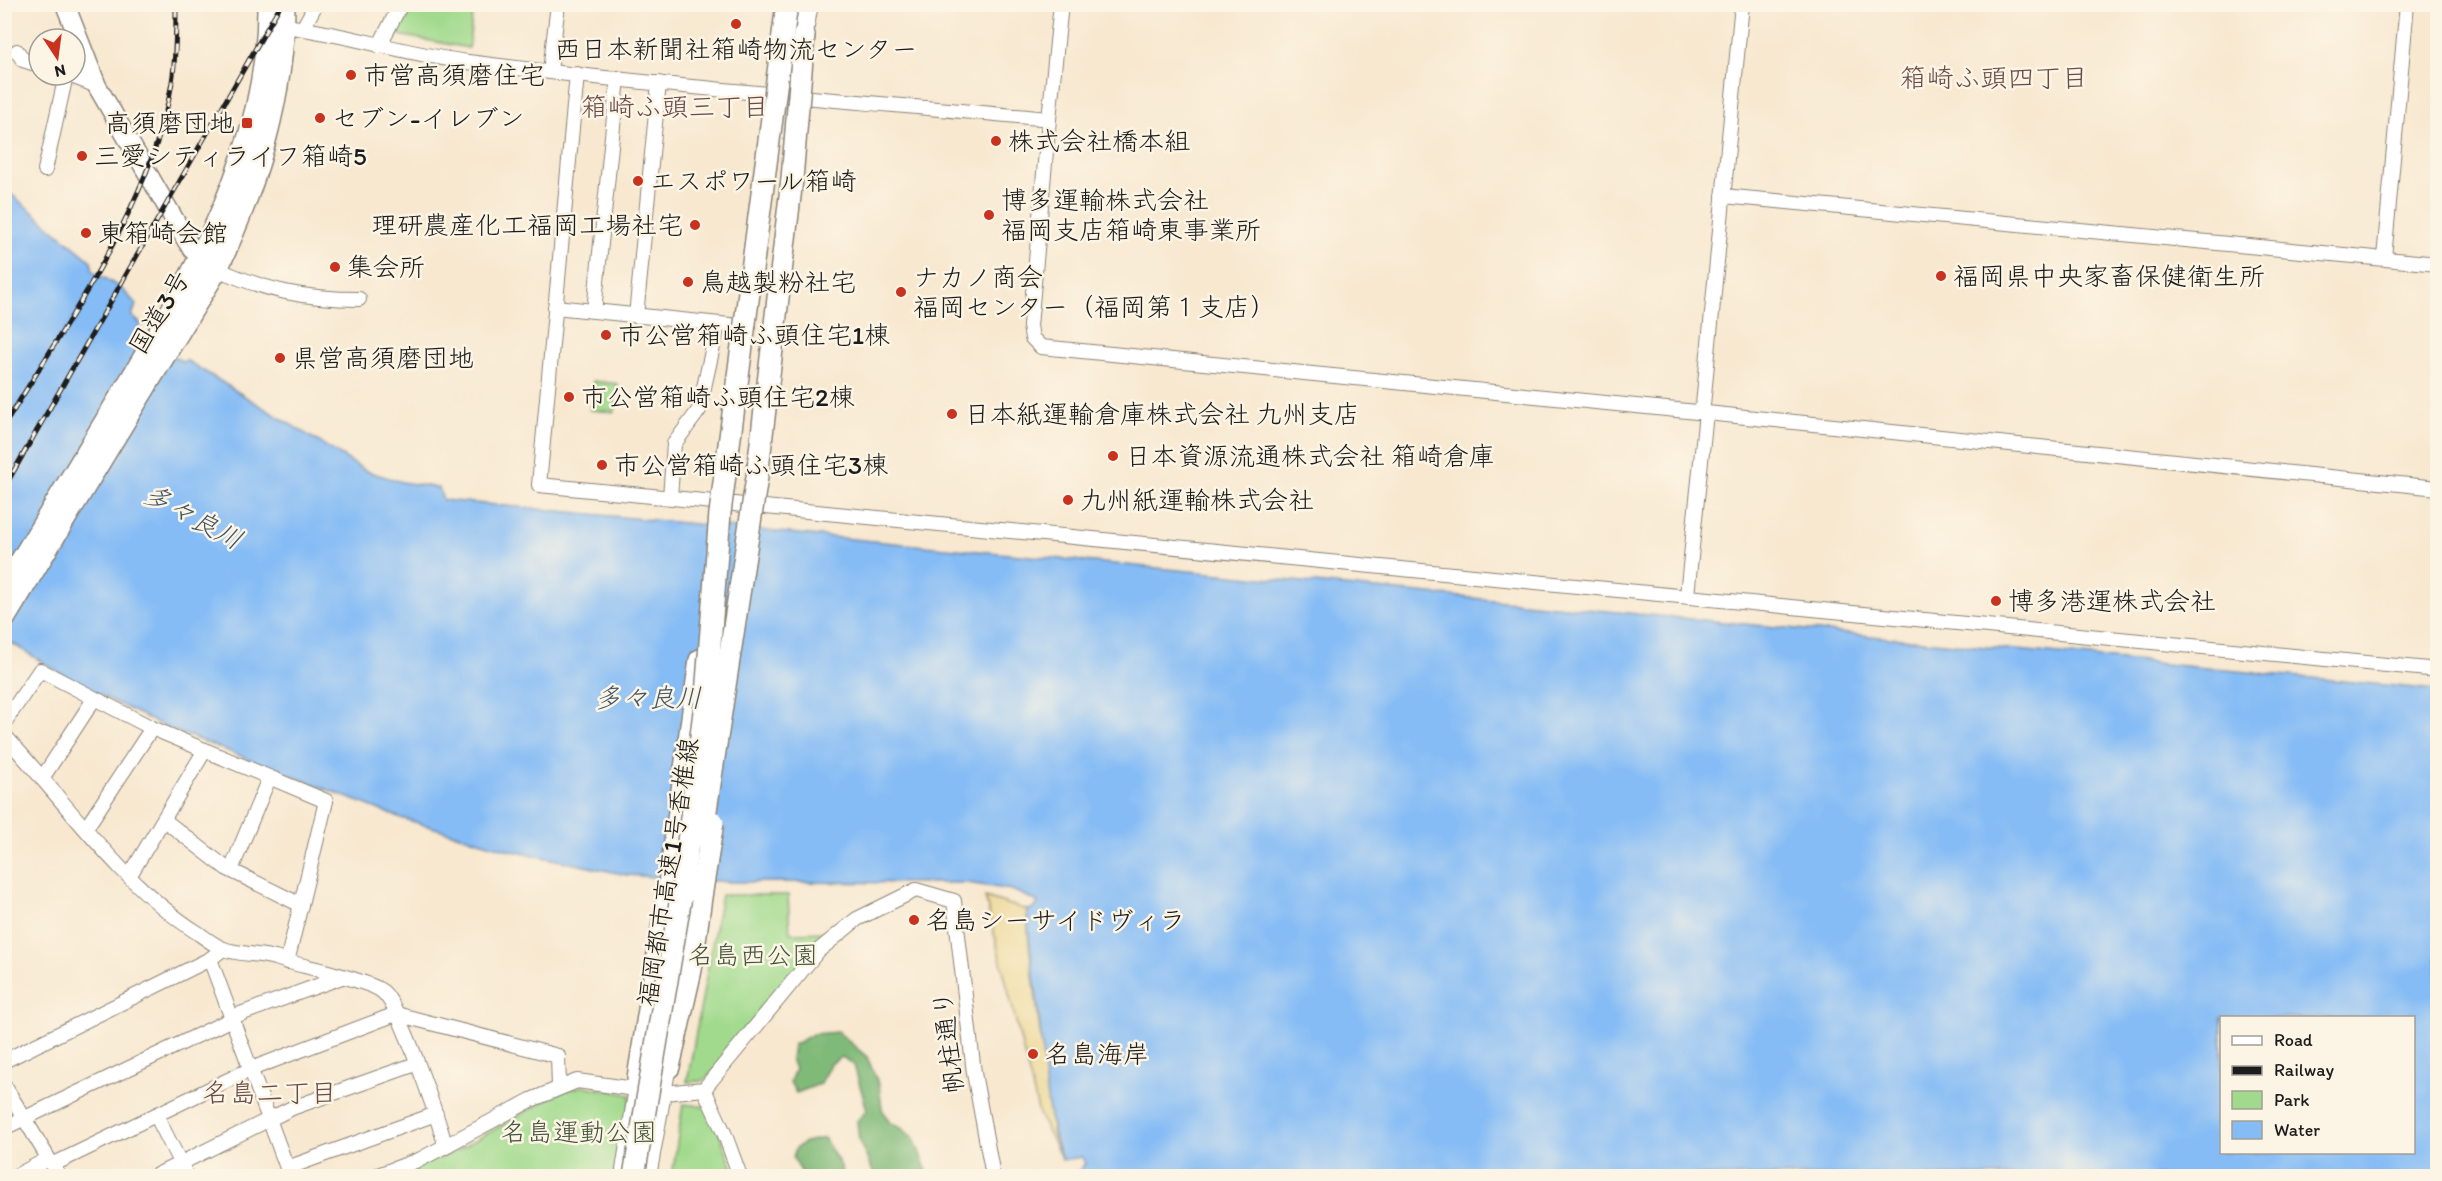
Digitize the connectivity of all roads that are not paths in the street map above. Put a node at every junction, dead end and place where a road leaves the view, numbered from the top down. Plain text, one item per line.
1 (65, 4) edge
2 (284, 4) edge
3 (316, 4) edge
4 (401, 4) edge
5 (558, 4) edge
6 (776, 4) edge
7 (787, 4) edge
8 (795, 4) edge
9 (809, 4) edge
10 (1061, 4) edge
11 (1742, 4) edge
12 (2407, 4) edge
13 (281, 21) edge
14 (804, 35) junction
15 (379, 46) junction
16 (17, 51) dead end
17 (27, 61) edge
18 (550, 71) junction
19 (577, 74) junction
20 (618, 78) junction
21 (87, 82) edge
22 (659, 83) junction
23 (97, 86) junction
24 (65, 87) edge
25 (777, 94) junction
26 (795, 95) junction
27 (1049, 120) junction
28 (45, 170) dead end
29 (763, 173) junction
30 (1723, 196) junction
31 (2384, 258) junction
32 (208, 263) junction
33 (2438, 264) edge
34 (359, 299) dead end
35 (555, 307) junction
36 (594, 311) junction
37 (636, 316) junction
38 (718, 324) junction
39 (749, 327) junction
40 (164, 341) junction
41 (1702, 413) junction
42 (751, 484) junction
43 (2438, 488) edge
44 (727, 490) dead end
45 (670, 497) junction
46 (720, 513) junction
47 (4, 589) edge
48 (1687, 595) junction
49 (4, 619) edge
50 (2438, 670) edge
51 (94, 699) junction
52 (4, 723) edge
53 (152, 728) junction
54 (4, 735) edge
55 (205, 750) junction
56 (43, 777) junction
57 (269, 778) junction
58 (164, 820) junction
59 (86, 828) junction
60 (231, 870) junction
61 (130, 875) junction
62 (683, 894) junction
63 (301, 905) junction
64 (222, 949) junction
65 (210, 959) junction
66 (287, 962) junction
67 (342, 977) junction
68 (396, 1014) junction
69 (232, 1018) junction
70 (4, 1061) edge
71 (416, 1064) junction
72 (669, 1067) joint
73 (251, 1069) junction
74 (637, 1083) junction
75 (4, 1085) edge
76 (560, 1087) junction
77 (704, 1089) junction
78 (664, 1093) junction
79 (436, 1114) junction
80 (156, 1115) junction
81 (23, 1118) junction
82 (269, 1119) junction
83 (4, 1128) edge
84 (446, 1147) junction
85 (53, 1167) edge
86 (184, 1170) edge
87 (289, 1172) edge
88 (16, 1176) edge
89 (155, 1176) edge
90 (375, 1176) edge
91 (622, 1176) edge
92 (634, 1176) edge
93 (647, 1176) edge
94 (740, 1176) edge
95 (993, 1176) edge

1 - 23 main road
2 - 13 highway, 国道3号
3 - 13 street
4 - 15 street
5 - 18 street
6 - 29 highway, bridge
7 - 25 street
7 - 29 highway, 福岡都市高速1号香椎線, bridge
8 - 14 highway
9 - 14 highway, 福岡都市高速1号香椎線
9 - 26 street
10 - 27 street
11 - 30 street
12 - 31 street
13 - 15 street
13 - 32 highway, 国道3号
14 - 42 highway, 福岡都市高速1号香椎線, bridge
15 - 18 street
16 - 17 street
18 - 19 street
19 - 20 street
19 - 35 street
20 - 22 street
20 - 36 street
21 - 23 street
22 - 25 street
22 - 37 street
23 - 32 main road
24 - 28 street
25 - 26 street
25 - 39 street
26 - 27 street
26 - 42 street
27 - 41 street
29 - 46 highway, 福岡都市高速1号香椎線, bridge
30 - 31 street
30 - 41 street
31 - 33 street
32 - 34 street
32 - 40 highway, 国道3号
35 - 36 street
35 - 45 street
36 - 37 street
37 - 38 street
38 - 39 street
38 - 45 street
39 - 44 street
40 - 47 highway, 国道3号
40 - 49 highway, 国道3号
41 - 43 street
41 - 48 street
42 - 62 highway, bridge
42 - 93 highway, 福岡都市高速1号香椎線, bridge
45 - 48 street
46 - 62 highway, bridge
46 - 92 highway, 福岡都市高速1号香椎線, bridge
48 - 50 street
51 - 52 street
51 - 53 street
51 - 56 street
53 - 55 street
53 - 59 street
54 - 56 street
55 - 57 street
55 - 58 street
56 - 59 street
57 - 60 street
57 - 63 street
58 - 60 street
58 - 61 street
59 - 61 street
60 - 63 street
61 - 64 street
62 - 72 highway
62 - 74 highway
63 - 66 street
64 - 65 street
64 - 66 street
65 - 69 street
65 - 70 street
66 - 67 street
67 - 68 street
67 - 69 street
68 - 71 street
68 - 73 street
68 - 76 street
69 - 73 street
69 - 81 street
71 - 79 street
71 - 82 street
72 - 78 street
73 - 80 street
73 - 82 street
74 - 76 street
74 - 78 street
74 - 91 street
75 - 81 street
76 - 84 street
77 - 78 street
77 - 94 street
77 - 95 street, 帆柱通り
78 - 93 street
79 - 84 street
79 - 87 street
80 - 85 street
80 - 86 street
81 - 83 street
81 - 85 street
82 - 86 street
82 - 87 street
84 - 90 street
85 - 88 street
86 - 89 street

